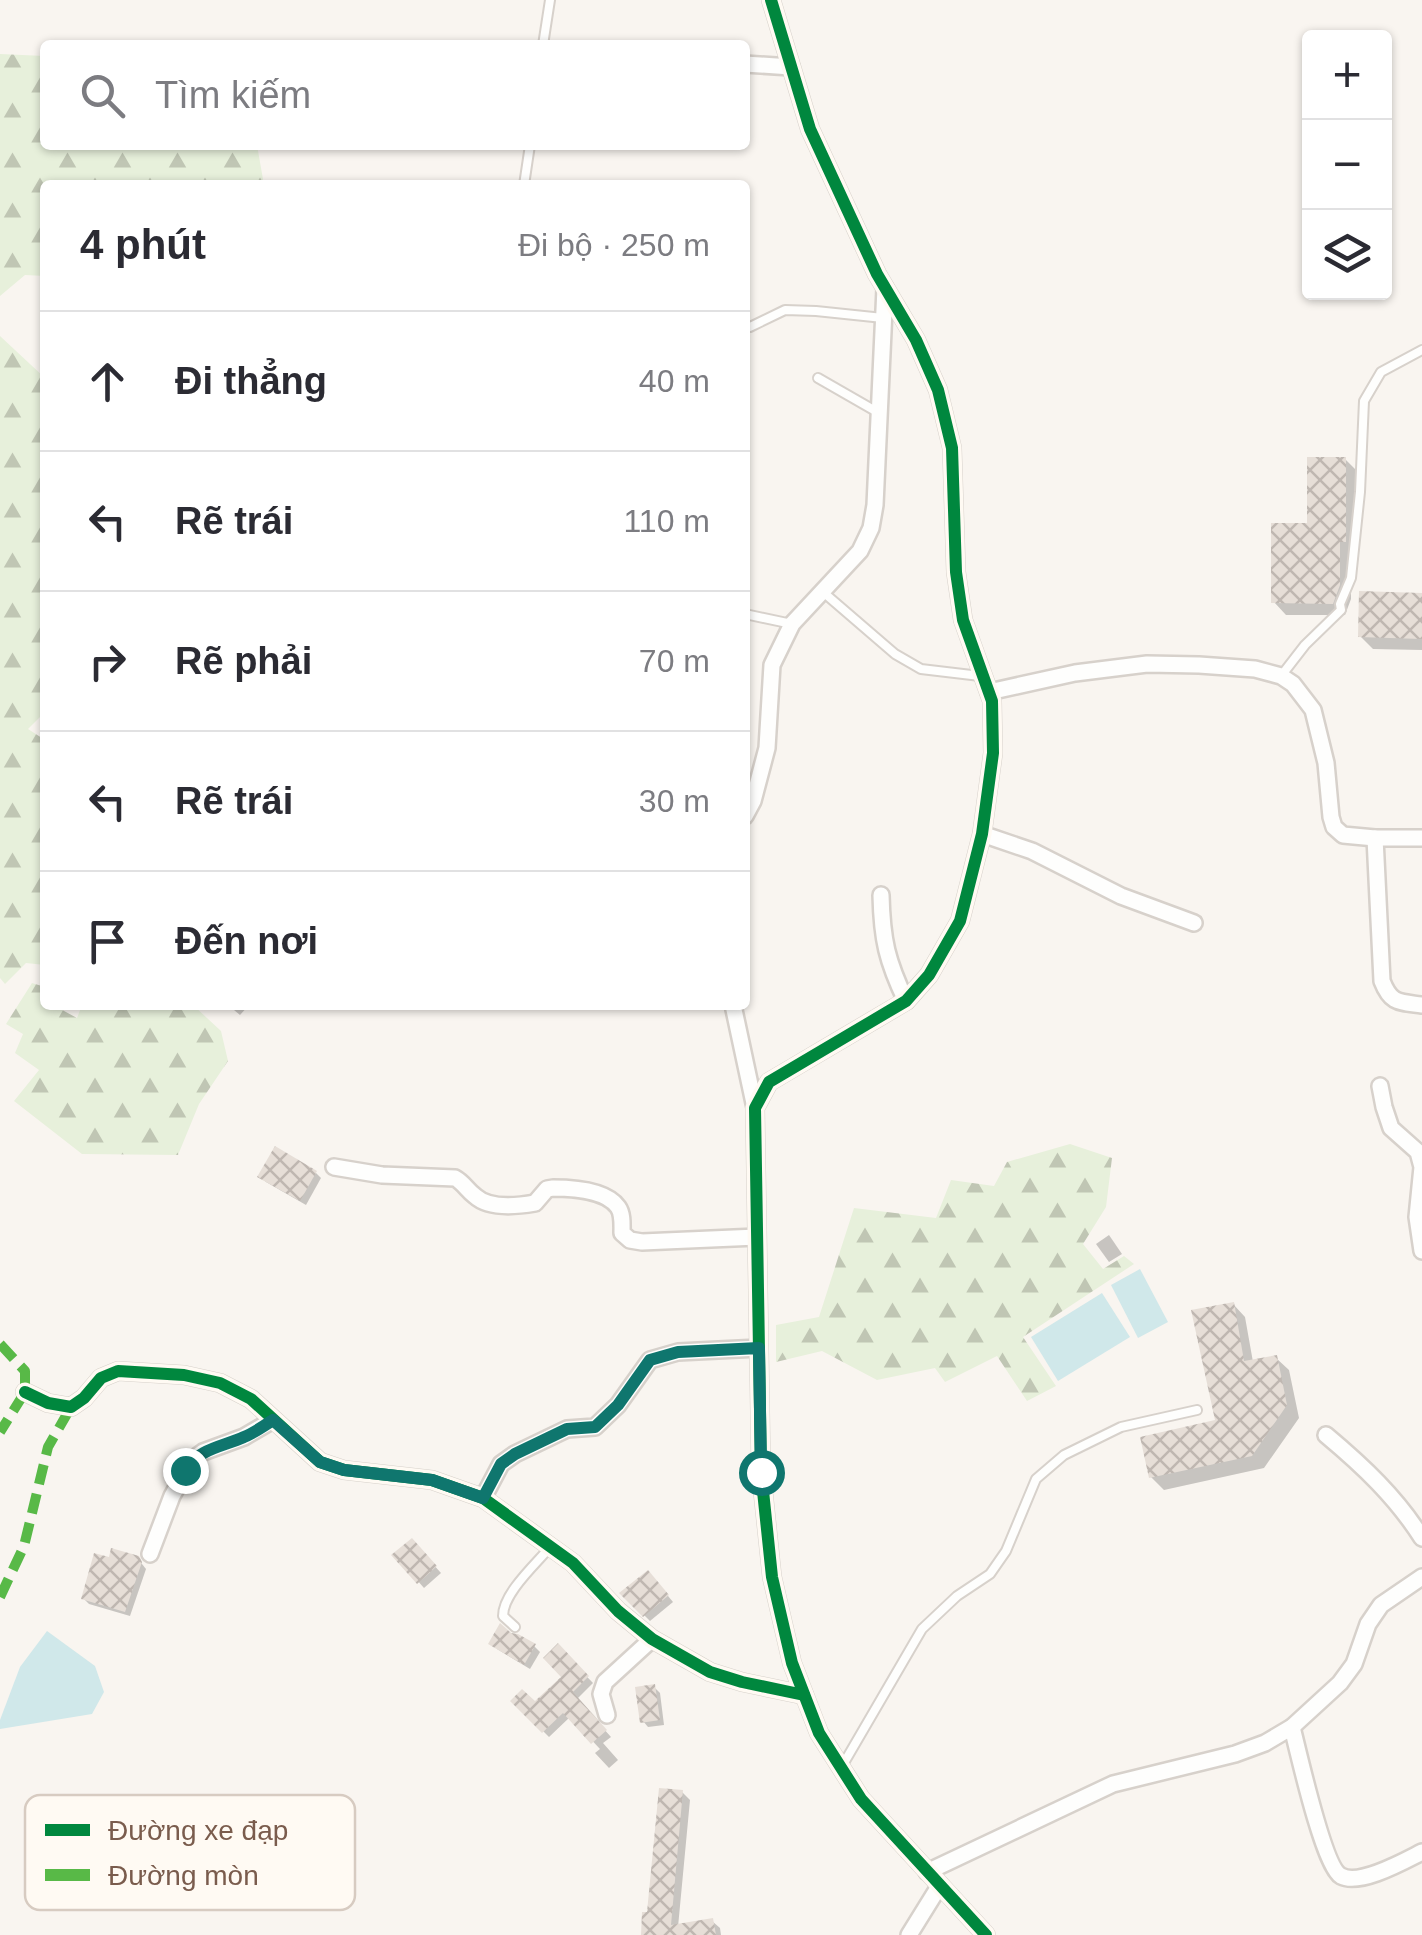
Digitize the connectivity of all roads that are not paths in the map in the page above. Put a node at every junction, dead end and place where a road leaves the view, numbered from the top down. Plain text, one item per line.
1 (550, 0) edge
2 (772, 0) edge
3 (544, 40) edge
4 (750, 64) edge
5 (792, 67) junction
6 (529, 150) edge
7 (525, 180) edge
8 (885, 288) junction
9 (883, 318) junction
10 (750, 327) edge
11 (1422, 350) edge
12 (818, 378) dead end
13 (879, 413) junction
14 (823, 592) junction
15 (750, 615) edge
16 (792, 624) junction
17 (1281, 676) junction
18 (986, 684) junction
19 (750, 807) edge
20 (982, 834) junction
21 (1375, 838) junction
22 (1422, 838) edge
23 (881, 895) dead end
24 (1194, 923) dead end
25 (906, 1002) junction
26 (1422, 1005) edge
27 (734, 1010) edge
28 (1380, 1086) dead end
29 (755, 1108) junction
30 (334, 1167) dead end
31 (757, 1237) junction
32 (1422, 1252) edge
33 (759, 1348) junction
34 (25, 1392) dead end
35 (1197, 1410) dead end
36 (273, 1420) junction
37 (1326, 1435) dead end
38 (483, 1498) junction
39 (1422, 1538) edge
40 (551, 1546) junction
41 (150, 1554) dead end
42 (1422, 1577) edge
43 (515, 1626) dead end
44 (652, 1638) junction
45 (804, 1695) junction
46 (606, 1716) dead end
47 (1292, 1727) junction
48 (841, 1768) junction
49 (1422, 1852) edge
50 (928, 1872) junction
51 (940, 1885) junction
52 (909, 1935) edge
53 (986, 1935) edge

1 - 3 lane
2 - 5 street
4 - 5 street
5 - 8 street
6 - 7 lane
8 - 9 street
8 - 18 street
9 - 10 lane
9 - 13 street
11 - 17 lane
12 - 13 lane
13 - 14 street
14 - 16 street
14 - 18 lane
15 - 16 lane
16 - 19 street
17 - 18 street
17 - 21 street
18 - 20 street
20 - 24 street
20 - 25 street
21 - 22 street
21 - 26 street
23 - 25 street
25 - 29 street
27 - 29 street
28 - 32 street
29 - 31 street
30 - 31 street
31 - 33 street
33 - 38 street
33 - 45 street
34 - 36 street
35 - 48 lane
36 - 38 street
36 - 41 street
37 - 39 street
38 - 40 street
40 - 43 lane
40 - 44 street
42 - 47 street
44 - 45 street
44 - 46 street
45 - 48 street
47 - 49 street
47 - 50 street
48 - 50 street
50 - 51 street
51 - 52 street
51 - 53 street

